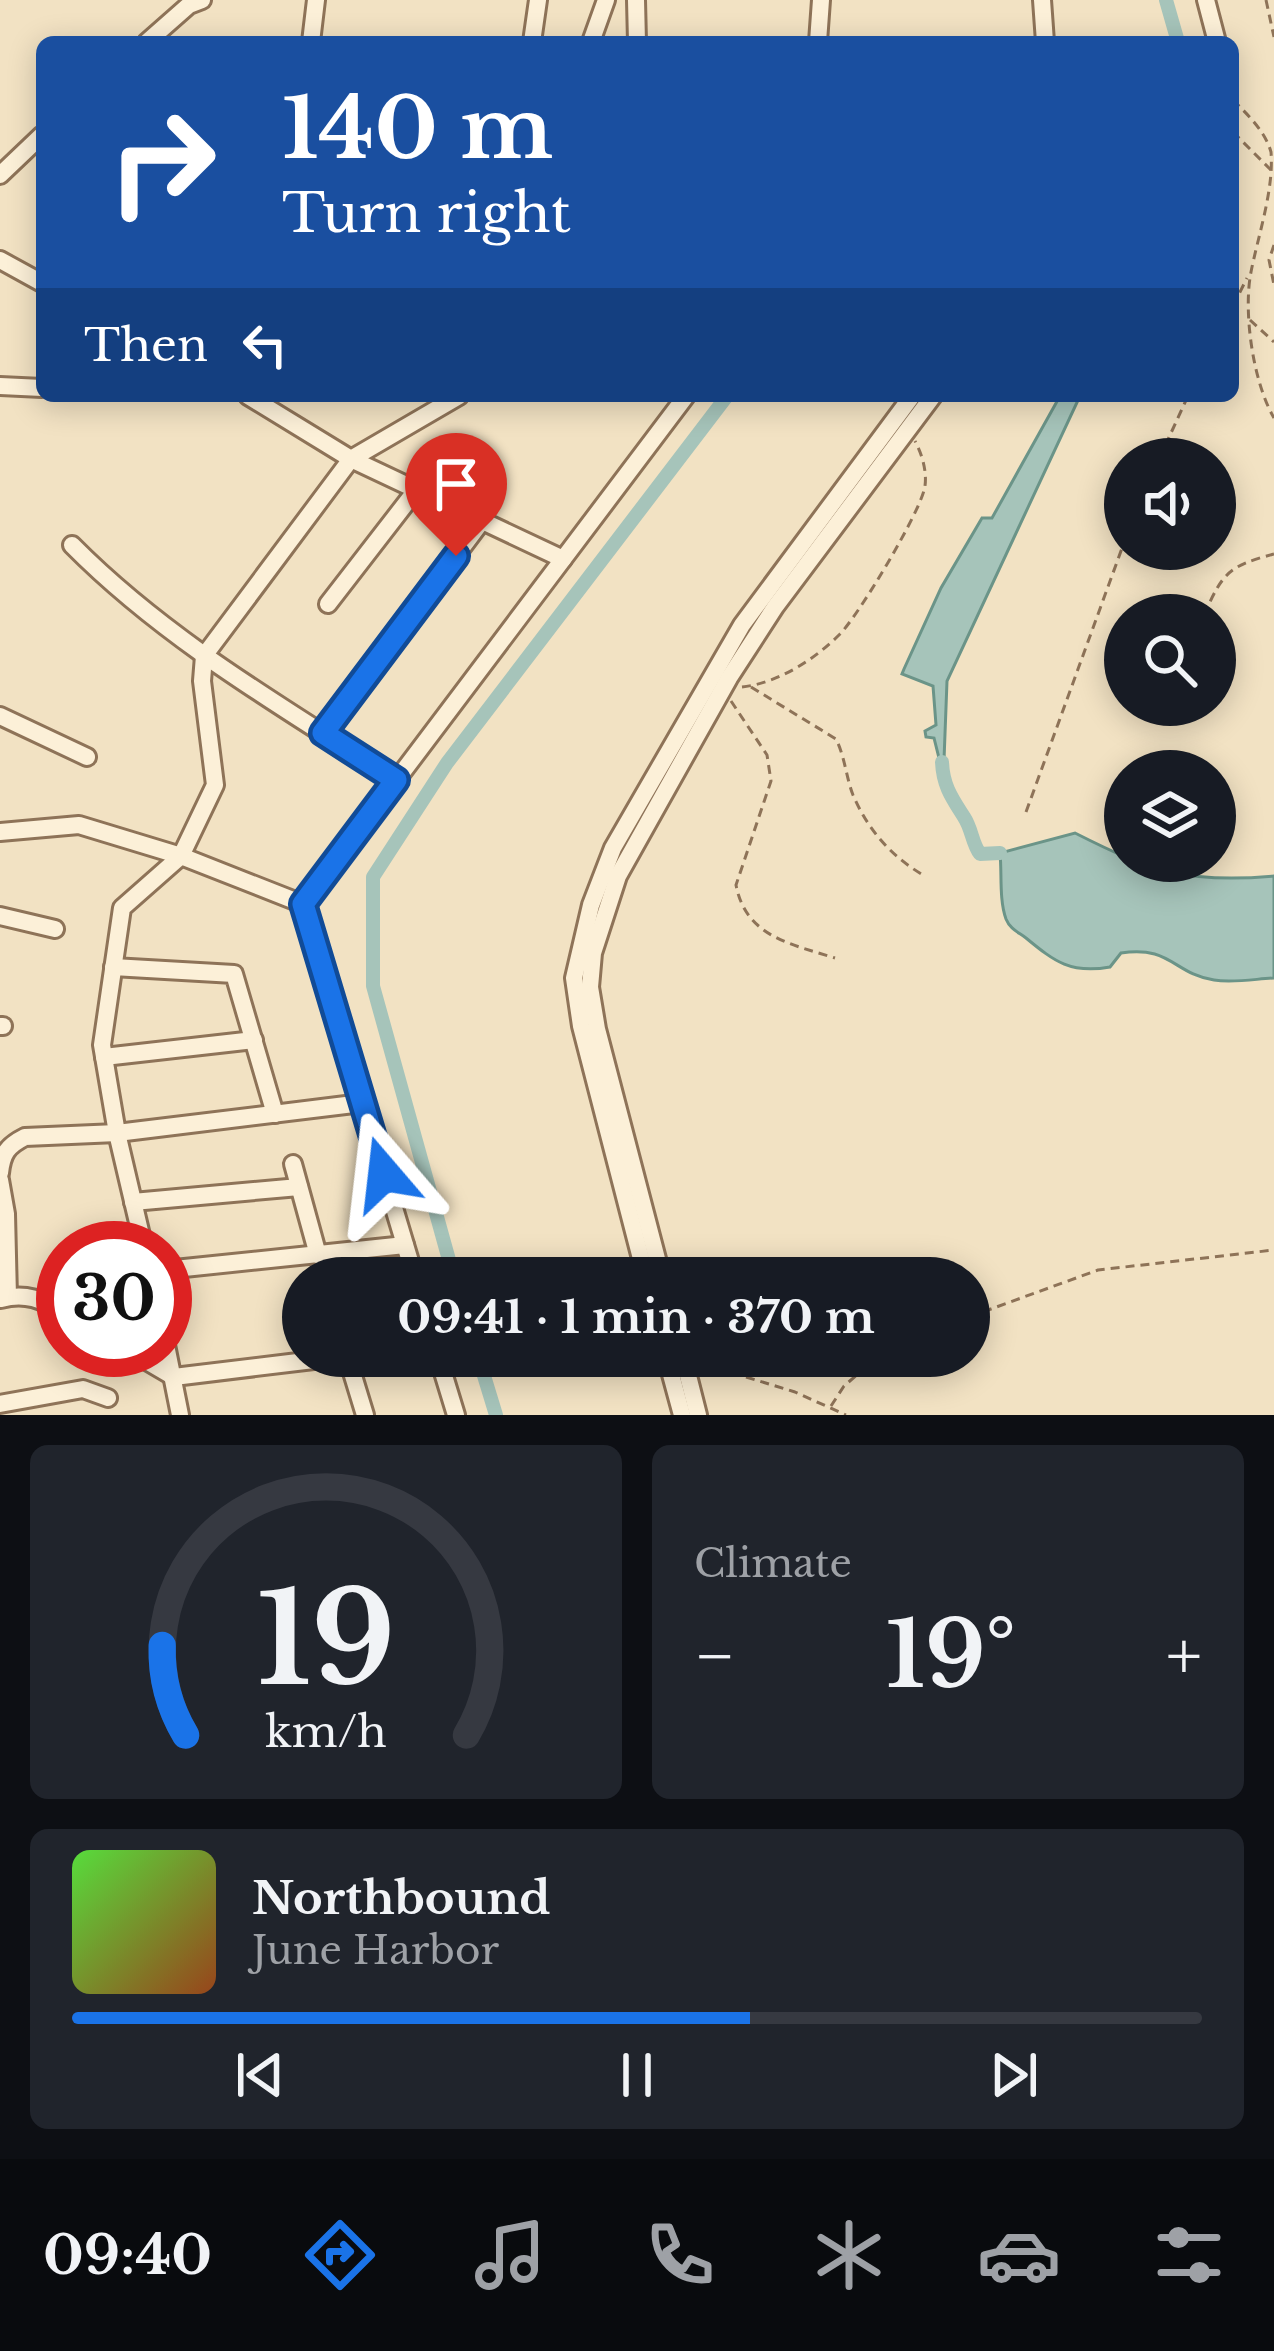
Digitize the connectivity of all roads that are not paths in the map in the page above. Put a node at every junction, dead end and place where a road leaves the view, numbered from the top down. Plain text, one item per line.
1 (316, 0) edge
2 (538, 0) edge
3 (606, 0) edge
4 (636, 0) edge
5 (821, 0) edge
6 (1042, 0) edge
7 (1206, 0) edge
8 (192, 2) edge
9 (154, 36) edge
10 (312, 36) edge
11 (533, 36) edge
12 (593, 36) edge
13 (637, 36) edge
14 (818, 36) edge
15 (1045, 36) edge
16 (1215, 36) edge
17 (36, 141) edge
18 (0, 175) edge
19 (0, 260) edge
20 (36, 280) edge
21 (0, 386) edge
22 (36, 388) edge
23 (258, 402) edge
24 (449, 402) edge
25 (680, 402) edge
26 (910, 402) edge
27 (926, 402) edge
28 (902, 424) junction
29 (451, 446) dead end
30 (351, 459) junction
31 (416, 490) junction
32 (482, 521) junction
33 (72, 545) dead end
34 (563, 560) junction
35 (328, 604) dead end
36 (204, 656) junction
37 (0, 716) edge
38 (323, 733) junction
39 (87, 757) dead end
40 (396, 780) junction
41 (0, 832) edge
42 (182, 856) junction
43 (303, 904) junction
44 (0, 916) edge
45 (55, 929) dead end
46 (113, 967) junction
47 (254, 1040) junction
48 (104, 1057) junction
49 (600, 1070) junction
50 (362, 1102) junction
51 (275, 1114) junction
52 (117, 1133) junction
53 (293, 1164) dead end
54 (0, 1176) edge
55 (299, 1187) junction
56 (133, 1202) junction
57 (137, 1221) edge
58 (405, 1245) junction
59 (318, 1255) junction
60 (409, 1257) edge
61 (641, 1257) edge
62 (656, 1257) edge
63 (192, 1267) edge
64 (36, 1297) edge
65 (4, 1298) edge
66 (192, 1375) edge
67 (174, 1377) edge
68 (445, 1377) edge
69 (672, 1377) edge
70 (688, 1377) edge
71 (108, 1398) dead end
72 (0, 1404) edge
73 (456, 1414) edge
74 (180, 1415) edge
75 (365, 1415) edge
76 (446, 1415) edge
77 (682, 1415) edge
78 (698, 1415) edge

1 - 10 street
2 - 11 street
3 - 12 street
4 - 13 street
5 - 14 street
6 - 15 street
7 - 16 street
8 - 9 street
17 - 18 street
19 - 20 street
21 - 22 street
23 - 30 street
24 - 30 street
25 - 34 street
26 - 28 street
27 - 28 street
28 - 49 street
29 - 31 street
30 - 31 street
30 - 36 street
31 - 32 street
31 - 35 street
32 - 34 street
32 - 38 street
33 - 36 street
34 - 40 street
36 - 38 street
36 - 42 street
37 - 39 street
38 - 40 street
40 - 43 street
41 - 42 street
42 - 43 street
42 - 46 street
43 - 50 street
44 - 45 street
46 - 47 street
46 - 48 street
47 - 48 street
47 - 51 street
48 - 52 street
49 - 61 street
49 - 62 street
50 - 51 street
50 - 58 street
51 - 52 street
52 - 54 street
52 - 56 street
53 - 55 street
54 - 65 street
55 - 56 street
55 - 59 street
56 - 57 street
58 - 59 street
58 - 60 street
59 - 63 street
64 - 65 street
66 - 75 street
67 - 74 street
68 - 73 street
69 - 77 street
70 - 78 street
71 - 72 street
73 - 76 street

